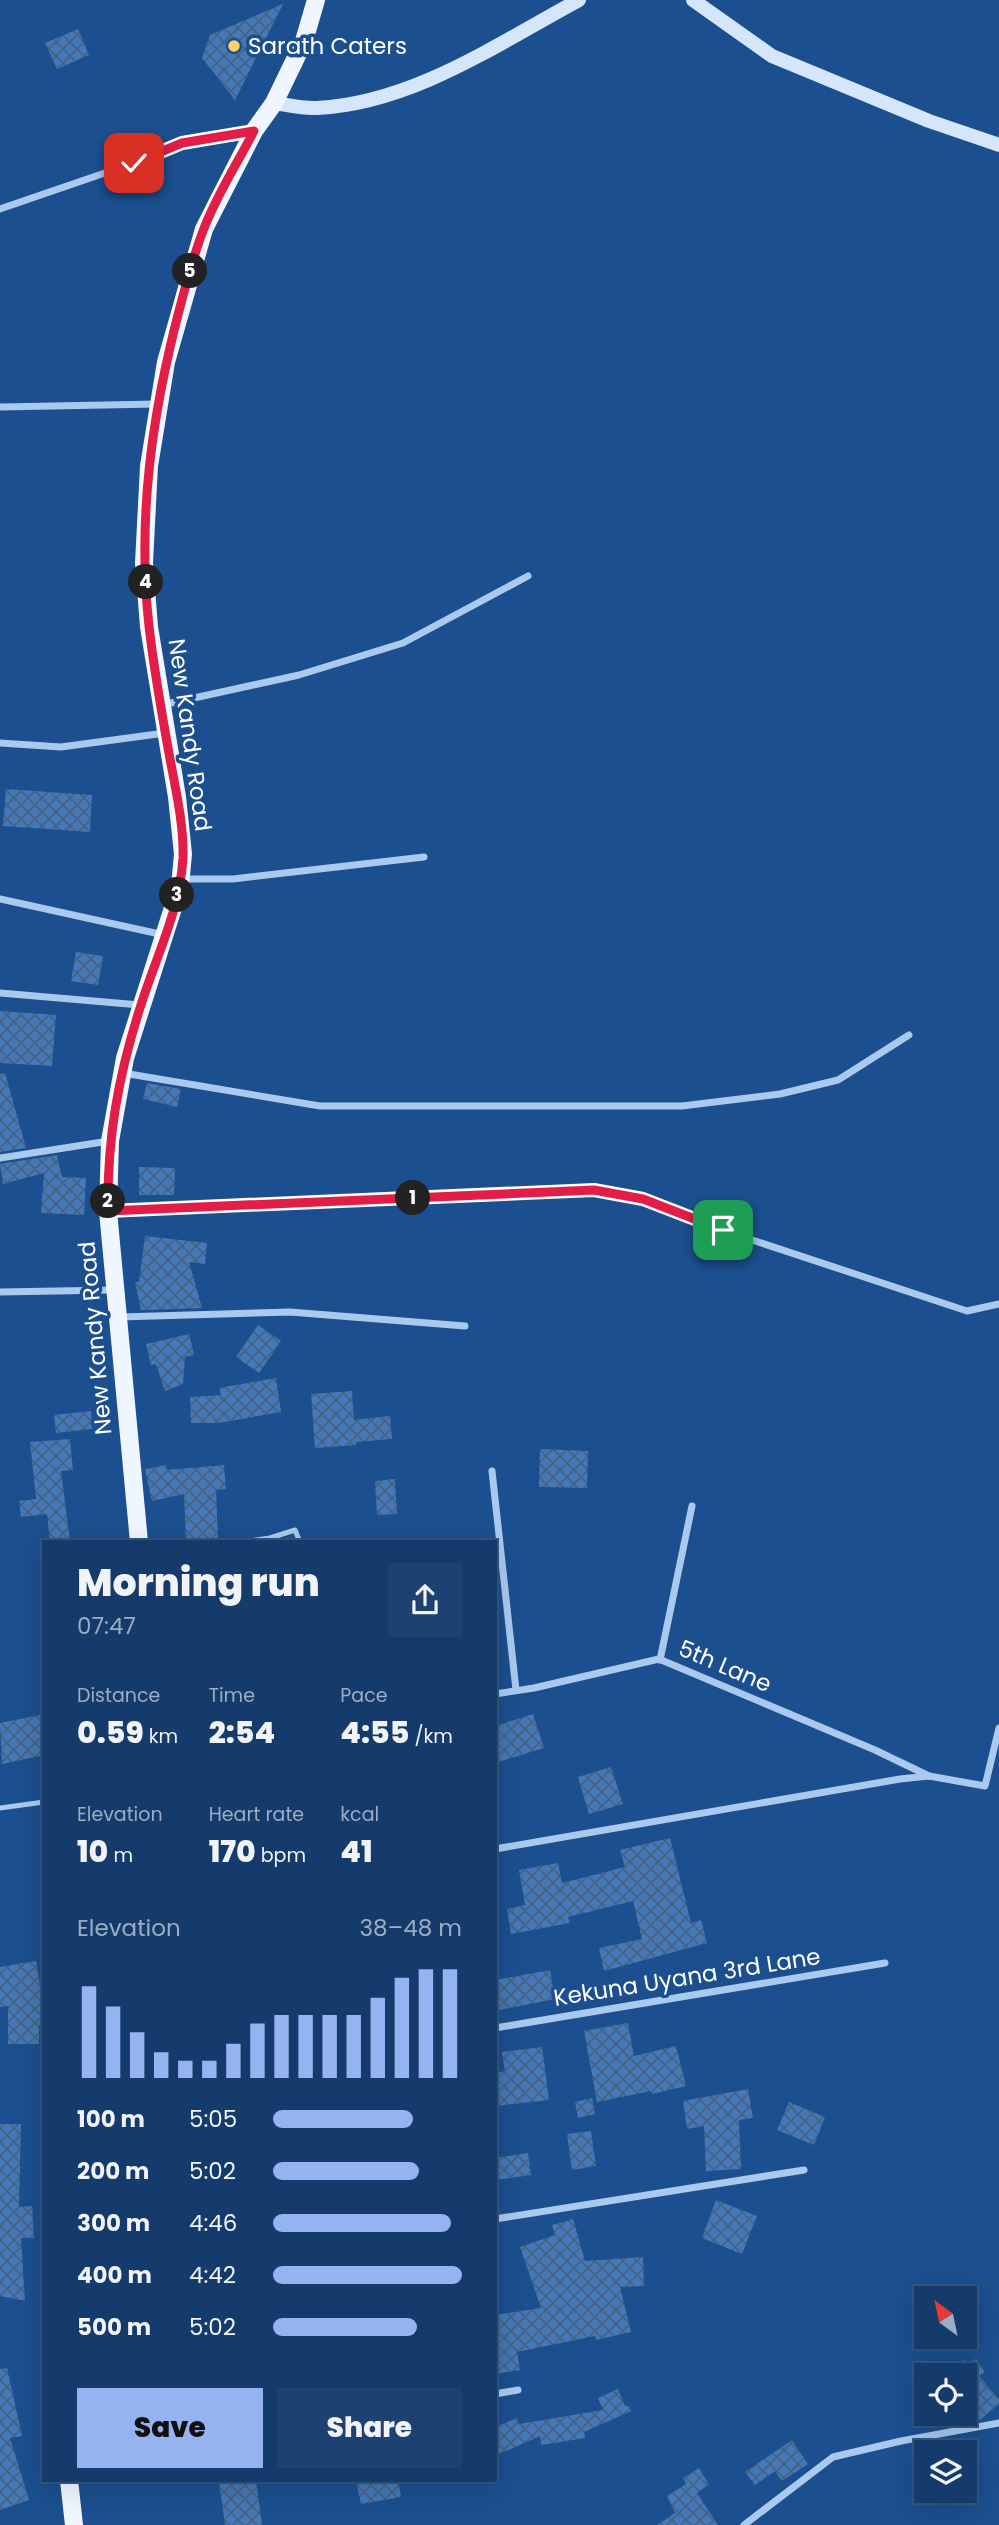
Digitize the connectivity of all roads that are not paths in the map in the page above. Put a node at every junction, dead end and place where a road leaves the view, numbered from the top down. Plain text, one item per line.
1 (316, 0) edge
2 (579, 0) edge
3 (693, 0) edge
4 (274, 103) junction
5 (254, 131) junction
6 (999, 145) edge
7 (0, 209) edge
8 (158, 404) junction
9 (0, 407) edge
10 (528, 576) dead end
11 (161, 705) junction
12 (165, 733) junction
13 (0, 743) edge
14 (424, 857) dead end
15 (181, 879) junction
16 (0, 899) edge
17 (165, 935) junction
18 (0, 993) edge
19 (141, 1005) junction
20 (909, 1035) dead end
21 (122, 1072) junction
22 (110, 1141) junction
23 (0, 1158) edge
24 (108, 1211) junction
25 (114, 1290) junction
26 (0, 1292) edge
27 (999, 1304) edge
28 (117, 1317) junction
29 (465, 1326) dead end
30 (492, 1471) dead end
31 (692, 1506) dead end
32 (139, 1540) edge
33 (256, 1540) edge
34 (299, 1540) edge
35 (660, 1660) junction
36 (516, 1690) junction
37 (497, 1694) edge
38 (999, 1728) edge
39 (929, 1776) junction
40 (42, 1802) edge
41 (0, 1808) edge
42 (497, 1849) edge
43 (885, 1963) dead end
44 (497, 2028) edge
45 (804, 2170) dead end
46 (497, 2219) edge
47 (518, 2390) dead end
48 (497, 2394) edge
49 (999, 2423) edge
50 (69, 2482) edge
51 (74, 2525) edge
52 (744, 2525) edge

1 - 4 main road, New Kandy Road
2 - 4 main road
3 - 6 main road
4 - 5 main road, New Kandy Road
5 - 7 street
5 - 8 main road, New Kandy Road
8 - 9 street
8 - 11 main road, New Kandy Road
10 - 11 street
11 - 12 main road, New Kandy Road
12 - 13 street
12 - 15 main road, New Kandy Road
14 - 15 street
15 - 17 main road, New Kandy Road
16 - 17 street
17 - 19 main road, New Kandy Road
18 - 19 street
19 - 21 main road, New Kandy Road
20 - 21 street
21 - 22 main road, New Kandy Road
22 - 23 street
22 - 24 main road, New Kandy Road
24 - 25 main road, New Kandy Road
24 - 27 street
25 - 26 street
25 - 28 main road, New Kandy Road
28 - 29 street
28 - 32 main road, New Kandy Road
30 - 36 street
31 - 35 street
33 - 34 lane
35 - 36 street, 5th Lane
35 - 39 street, 5th Lane
36 - 37 street, 5th Lane
38 - 39 street
39 - 42 street
40 - 41 lane
43 - 44 street, Kekuna Uyana 3rd Lane
45 - 46 street
47 - 48 street
49 - 52 street
50 - 51 main road

